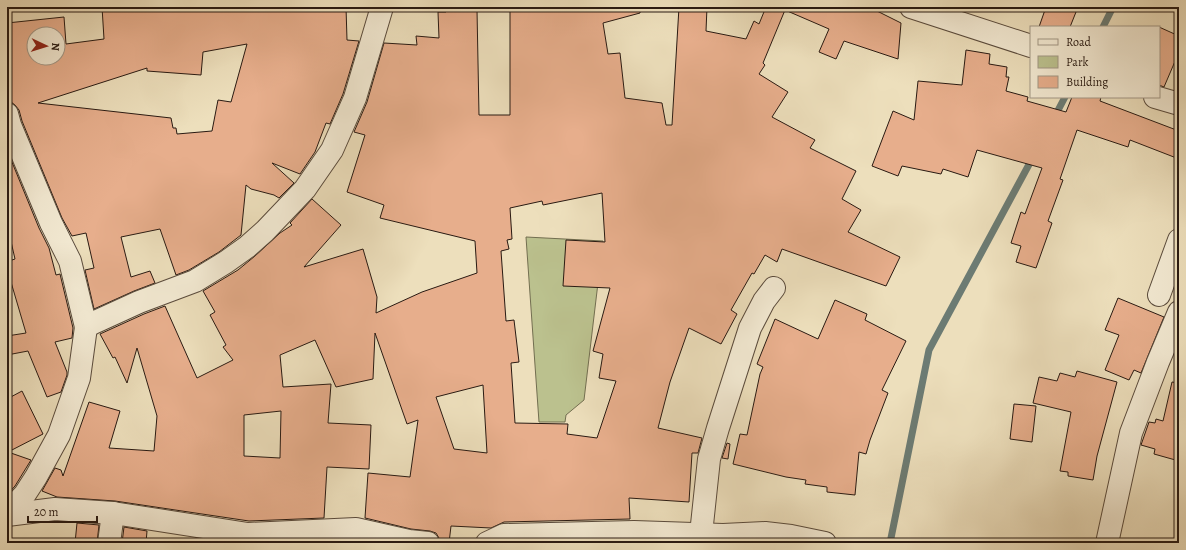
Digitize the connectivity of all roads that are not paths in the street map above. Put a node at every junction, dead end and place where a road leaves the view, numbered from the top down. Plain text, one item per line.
1 (382, 7) edge
2 (911, 7) edge
3 (1030, 46) edge
4 (1158, 98) edge
5 (1179, 104) edge
6 (7, 114) edge
7 (1179, 240) edge
8 (774, 288) dead end
9 (1159, 295) dead end
10 (1179, 312) edge
11 (86, 328) junction
12 (113, 513) junction
13 (7, 514) edge
14 (701, 534) junction
15 (415, 542) edge
16 (109, 543) edge
17 (487, 543) edge
18 (825, 543) edge
19 (1107, 543) edge

1 - 11 street
2 - 3 street
4 - 5 street
6 - 11 street
7 - 9 street
8 - 14 street
10 - 19 street
11 - 13 street
12 - 13 street
12 - 15 street
12 - 16 street
14 - 17 street
14 - 18 street

